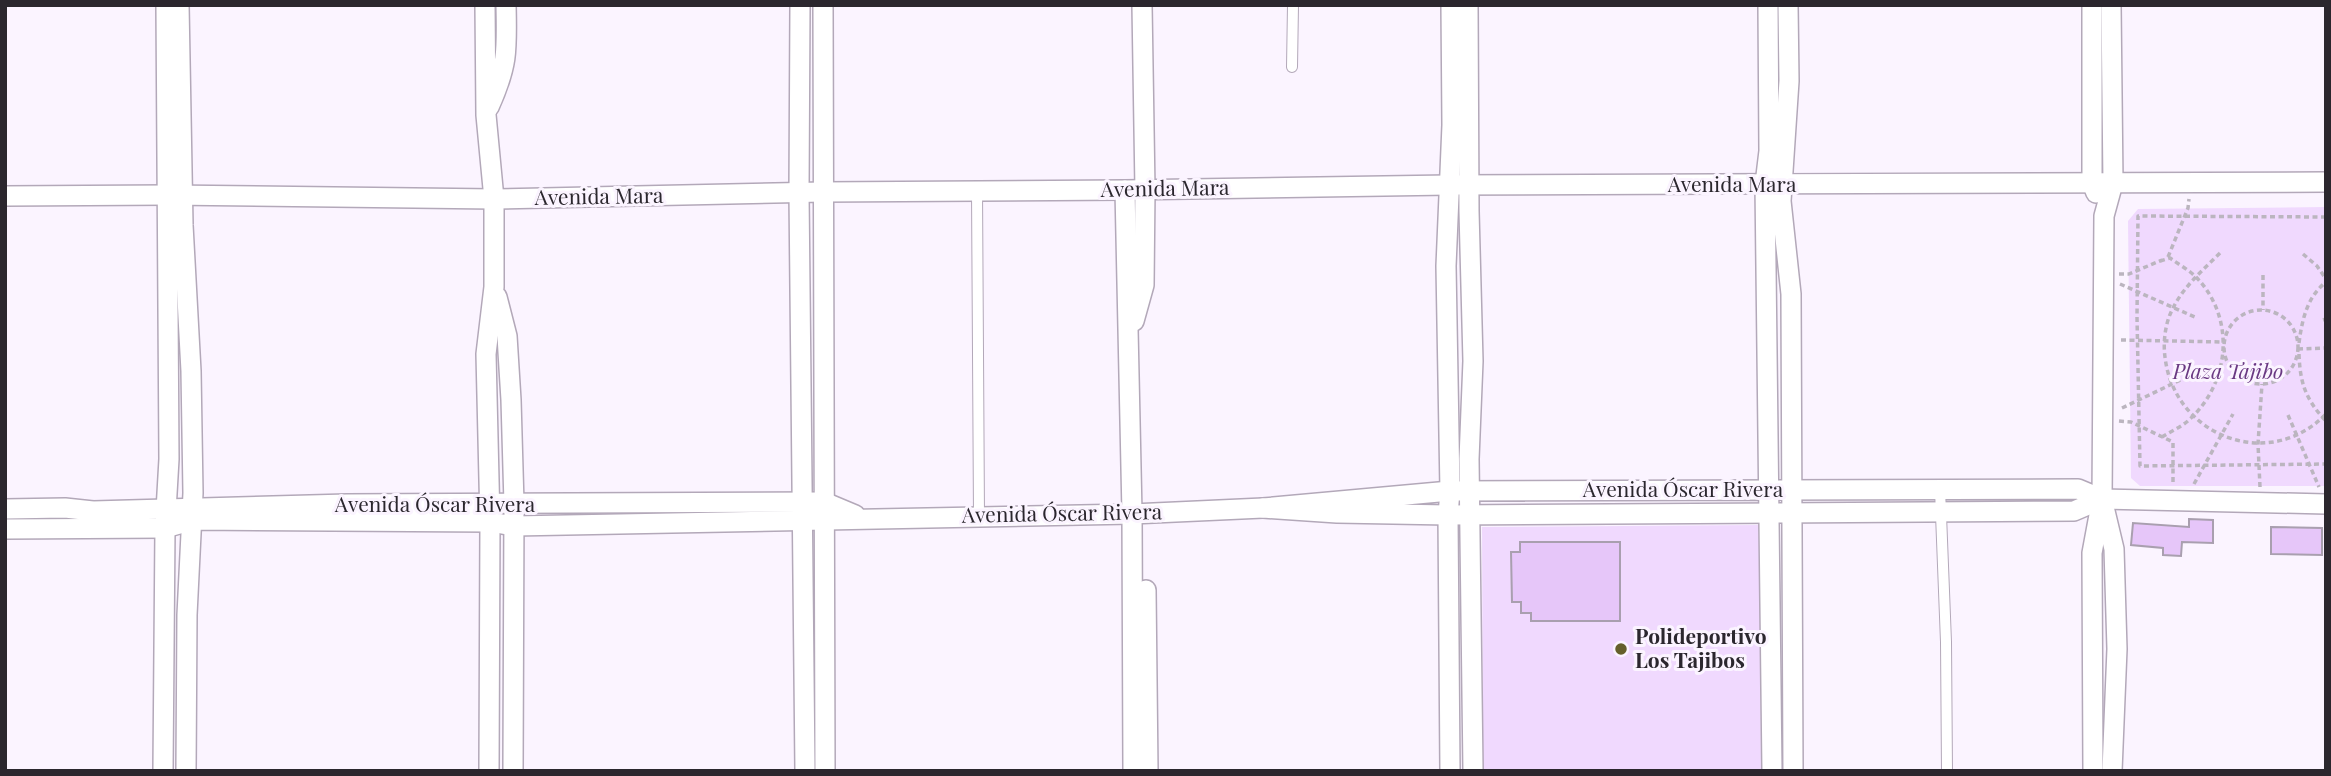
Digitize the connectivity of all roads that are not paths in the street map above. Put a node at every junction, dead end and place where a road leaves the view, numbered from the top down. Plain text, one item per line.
1 (166, 5) edge
2 (179, 5) edge
3 (485, 5) edge
4 (506, 5) edge
5 (800, 5) edge
6 (823, 5) edge
7 (1142, 5) edge
8 (1293, 5) edge
9 (1451, 5) edge
10 (1468, 5) edge
11 (1768, 5) edge
12 (1788, 5) edge
13 (2092, 5) edge
14 (2111, 5) edge
15 (1292, 67) dead end
16 (486, 115) junction
17 (2326, 182) edge
18 (2092, 183) junction
19 (2113, 183) junction
20 (1774, 184) junction
21 (1459, 186) junction
22 (977, 190) junction
23 (1125, 190) junction
24 (1145, 190) junction
25 (823, 192) junction
26 (799, 193) junction
27 (175, 195) junction
28 (5, 196) edge
29 (494, 199) junction
30 (2104, 216) junction
31 (494, 287) junction
32 (1128, 342) junction
33 (1767, 489) junction
34 (1791, 489) junction
35 (1940, 489) junction
36 (1460, 491) junction
37 (2102, 499) junction
38 (514, 504) junction
39 (2324, 504) edge
40 (1263, 508) junction
41 (5, 509) edge
42 (824, 511) junction
43 (803, 512) junction
44 (1940, 512) junction
45 (490, 513) junction
46 (1138, 513) junction
47 (1768, 513) junction
48 (1792, 513) junction
49 (193, 514) junction
50 (1448, 515) junction
51 (1470, 515) junction
52 (979, 516) junction
53 (166, 518) junction
54 (514, 526) junction
55 (5, 529) edge
56 (163, 771) edge
57 (186, 771) edge
58 (489, 771) edge
59 (513, 771) edge
60 (805, 771) edge
61 (825, 771) edge
62 (1133, 771) edge
63 (1148, 771) edge
64 (1450, 771) edge
65 (1473, 771) edge
66 (1772, 771) edge
67 (1793, 771) edge
68 (1947, 771) edge
69 (2093, 771) edge
70 (2112, 771) edge

1 - 27 street
2 - 27 street
3 - 16 street
4 - 16 street
5 - 26 street
6 - 25 street
7 - 24 street
8 - 15 lane
9 - 21 street
10 - 21 street
11 - 20 street
12 - 20 street
13 - 18 street
14 - 19 street
16 - 29 street
17 - 19 street, Avenida Mara
18 - 19 street, Avenida Mara
18 - 20 street, Avenida Mara
18 - 30 street
19 - 30 street
20 - 21 street, Avenida Mara
20 - 33 street
20 - 34 street
21 - 24 street, Avenida Mara
21 - 36 street
22 - 23 street, Avenida Mara
22 - 25 street, Avenida Mara
22 - 52 lane
23 - 24 street, Avenida Mara
23 - 32 street
24 - 32 street
25 - 26 street, Avenida Mara
25 - 42 street
26 - 29 street, Avenida Mara
26 - 43 street
27 - 28 street, Avenida Mara
27 - 29 street, Avenida Mara
27 - 49 street
27 - 53 street
29 - 31 street
30 - 37 street
31 - 38 street
31 - 45 street
32 - 46 street
33 - 34 street, Avenida Óscar Rivera
33 - 36 street, Avenida Óscar Rivera
33 - 47 street
34 - 35 street, Avenida Óscar Rivera
34 - 48 street
35 - 37 street, Avenida Óscar Rivera
35 - 44 lane
36 - 40 street, Avenida Óscar Rivera
36 - 50 street
36 - 51 street
37 - 39 street, Avenida Óscar Rivera
37 - 44 street, Avenida Óscar Rivera
37 - 69 street
37 - 70 street
38 - 43 street, Avenida Óscar Rivera
38 - 45 street, Avenida Óscar Rivera
38 - 54 street
40 - 46 street, Avenida Óscar Rivera
40 - 50 street, Avenida Óscar Rivera
41 - 53 street, Avenida Óscar Rivera
42 - 43 street, Avenida Óscar Rivera
42 - 52 street, Avenida Óscar Rivera
42 - 61 street
43 - 54 street, Avenida Óscar Rivera
43 - 60 street
44 - 48 street, Avenida Óscar Rivera
44 - 68 lane
45 - 49 street, Avenida Óscar Rivera
45 - 54 street, Avenida Óscar Rivera
45 - 58 street
46 - 52 street, Avenida Óscar Rivera
46 - 62 street
46 - 63 street
47 - 48 street, Avenida Óscar Rivera
47 - 51 street, Avenida Óscar Rivera
47 - 66 street
48 - 67 street
49 - 53 street, Avenida Óscar Rivera
49 - 57 street
50 - 51 street, Avenida Óscar Rivera
50 - 64 street
51 - 65 street
53 - 55 street, Avenida Óscar Rivera
53 - 56 street
54 - 59 street

